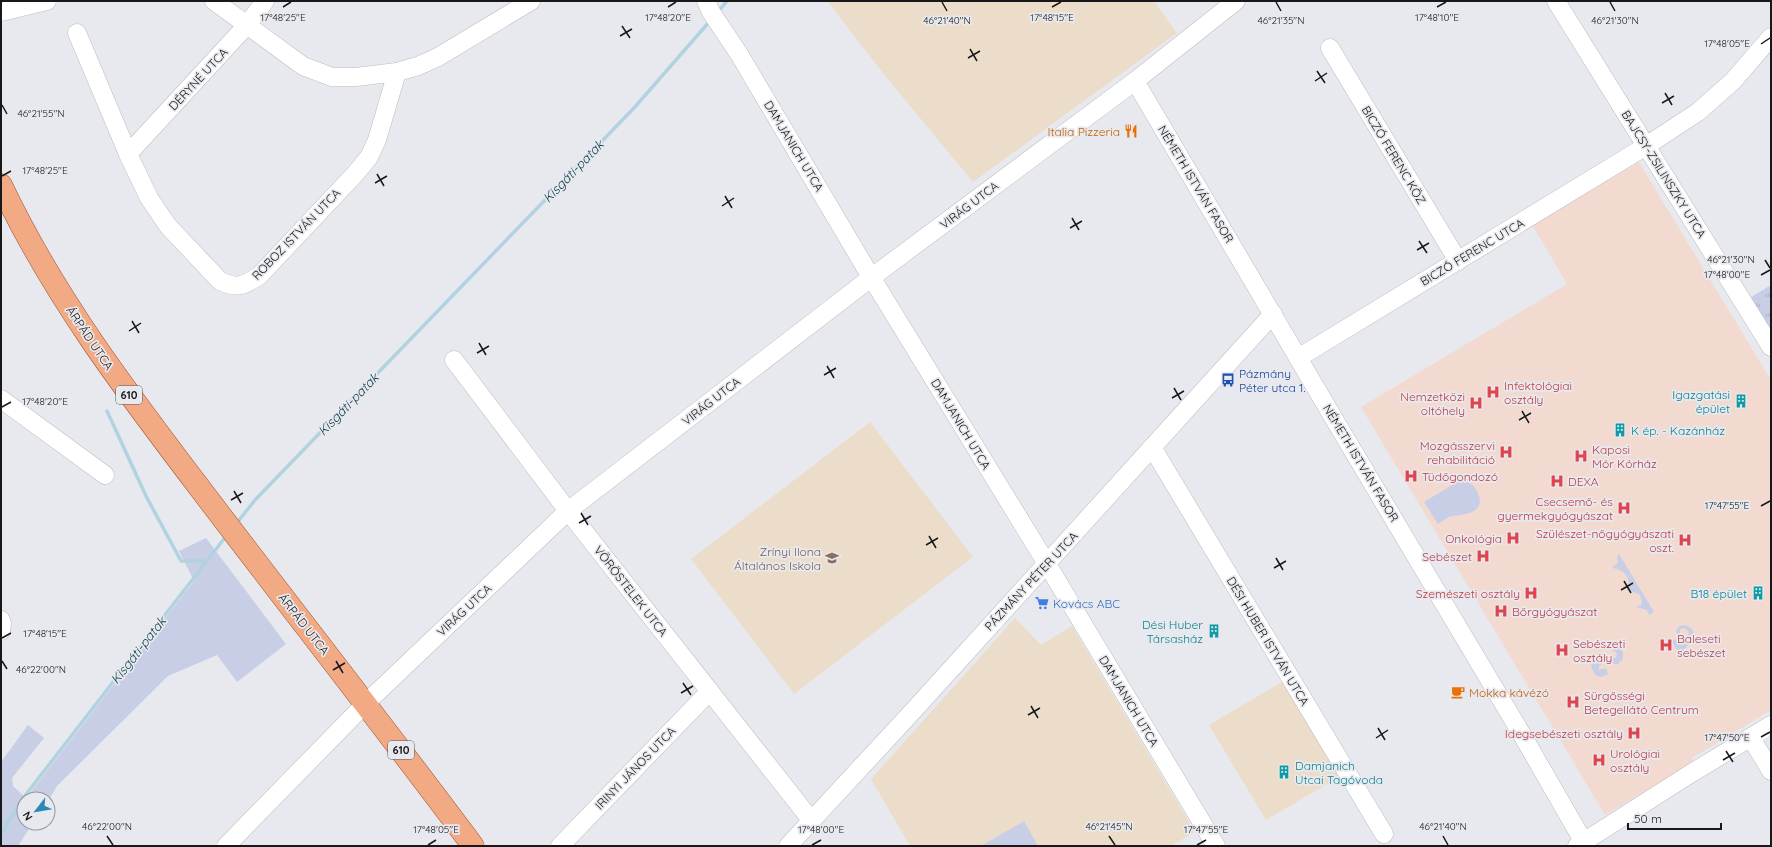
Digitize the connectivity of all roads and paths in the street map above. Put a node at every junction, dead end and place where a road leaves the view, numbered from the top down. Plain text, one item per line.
1 (48, 1) edge
2 (214, 1) edge
3 (265, 1) edge
4 (531, 1) edge
5 (693, 1) edge
6 (1236, 1) edge
7 (1556, 1) edge
8 (2, 12) edge
9 (712, 12) edge
10 (247, 25) junction
11 (77, 33) dead end
12 (1771, 37) edge
13 (1330, 48) dead end
14 (397, 72) junction
15 (1135, 81) junction
16 (1646, 146) junction
17 (128, 154) junction
18 (1, 185) edge
19 (1458, 261) junction
20 (872, 277) junction
21 (1273, 314) junction
22 (1771, 347) edge
23 (1298, 358) junction
24 (454, 360) dead end
25 (1, 399) edge
26 (1152, 447) junction
27 (105, 475) dead end
28 (568, 511) junction
29 (1047, 564) junction
30 (1, 620) edge
31 (1, 631) edge
32 (710, 691) junction
33 (365, 704) junction
34 (1771, 725) edge
35 (1751, 738) junction
36 (1771, 771) edge
37 (807, 833) edge
38 (1384, 834) dead end
39 (1583, 845) edge
40 (226, 846) edge
41 (473, 846) edge
42 (560, 846) edge
43 (788, 846) edge
44 (1216, 846) edge

1 - 8 street
2 - 10 street
3 - 10 street, DÉRYNÉ UTCA
4 - 14 street
5 - 9 street
6 - 15 street, VIRÁG UTCA
7 - 16 street, BAJCSY-ZSILINSZKY UTCA
9 - 20 street, DAMJANICH UTCA
10 - 14 street
10 - 17 street, DÉRYNÉ UTCA
11 - 17 street, ROBOZ ISTVÁN UTCA
12 - 16 street, BICZÓ FERENC UTCA
13 - 19 street, BICZÓ FERENC KÖZ
14 - 17 street, ROBOZ ISTVÁN UTCA
15 - 20 street, VIRÁG UTCA
15 - 21 street, NÉMETH ISTVÁN FASOR
16 - 19 street, BICZÓ FERENC UTCA
16 - 22 street, BAJCSY-ZSILINSZKY UTCA
18 - 33 main road, ÁRPÁD UTCA / 610
19 - 23 street, BICZÓ FERENC UTCA
20 - 28 street, VIRÁG UTCA
20 - 29 street, DAMJANICH UTCA
21 - 23 street, NÉMETH ISTVÁN FASOR
21 - 26 street, PÁZMÁNY PÉTER UTCA
23 - 39 street, NÉMETH ISTVÁN FASOR
24 - 28 street, VÖRÖSTELEK UTCA
25 - 27 street
26 - 29 street, PÁZMÁNY PÉTER UTCA
26 - 38 street, DÉSI HUBER ISTVÁN UTCA
28 - 32 street, VÖRÖSTELEK UTCA
28 - 33 street, VIRÁG UTCA
29 - 37 street, PÁZMÁNY PÉTER UTCA
29 - 44 street, DAMJANICH UTCA
30 - 31 street
32 - 37 street, VÖRÖSTELEK UTCA
32 - 42 street, IRINYI JÁNOS UTCA
33 - 40 street, VIRÁG UTCA
33 - 41 main road, ÁRPÁD UTCA / 610
34 - 35 street
35 - 36 street
35 - 39 street
37 - 43 street, PÁZMÁNY PÉTER UTCA

